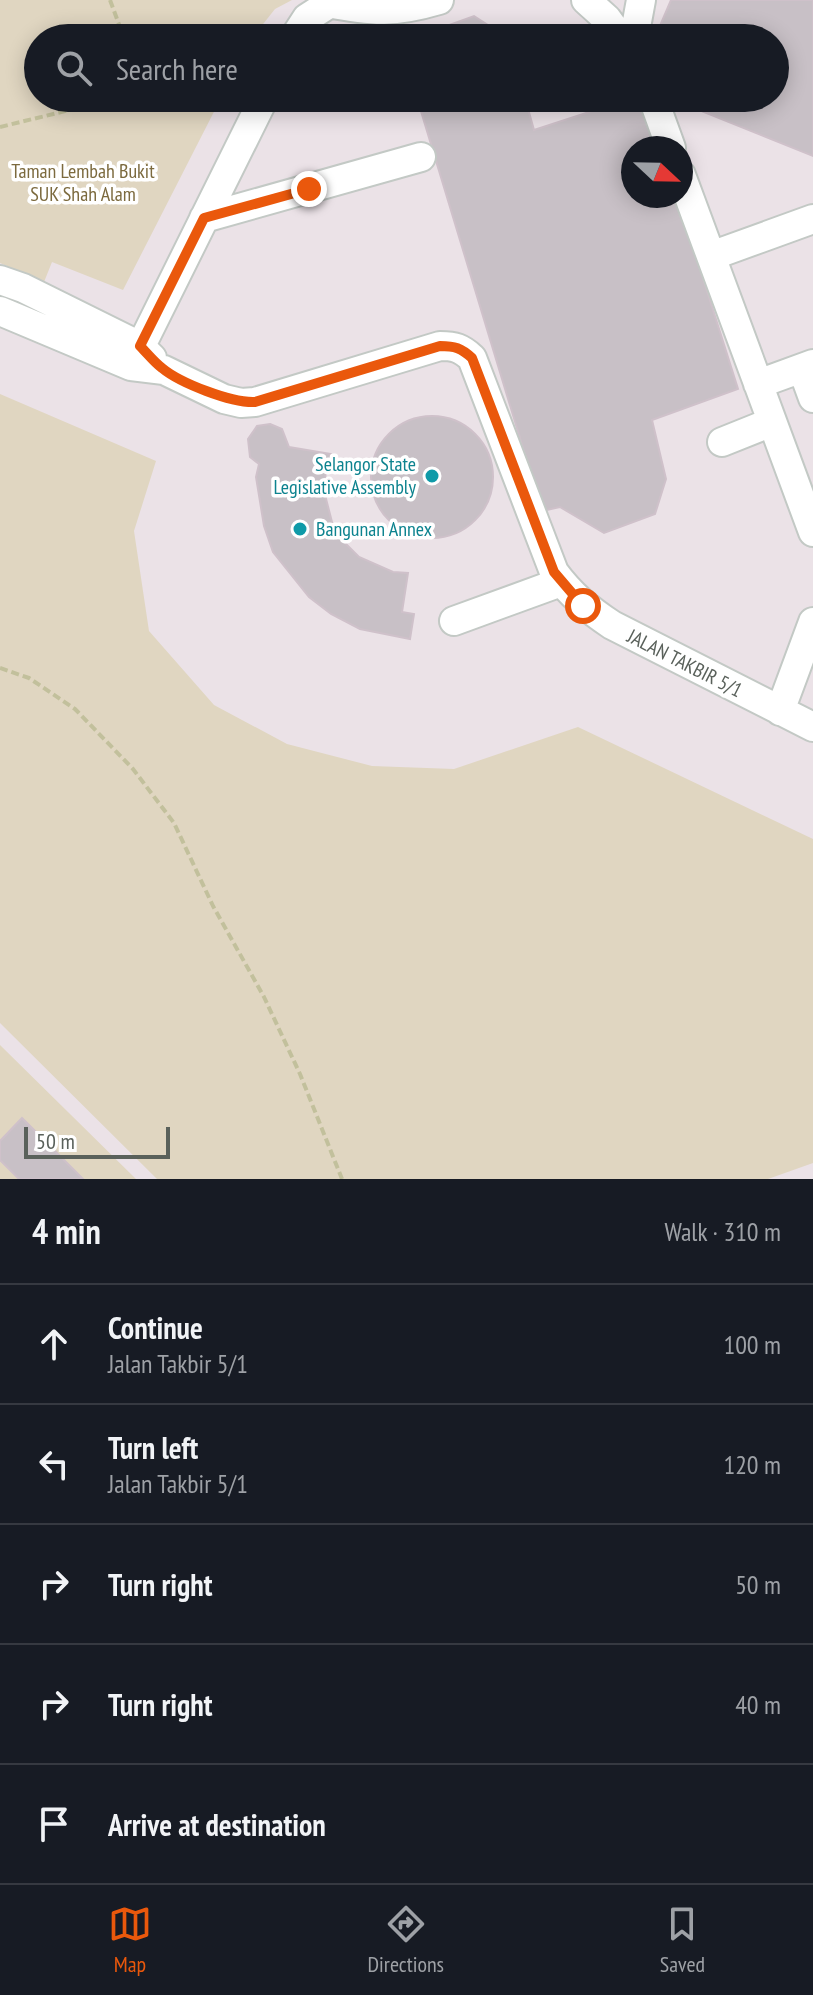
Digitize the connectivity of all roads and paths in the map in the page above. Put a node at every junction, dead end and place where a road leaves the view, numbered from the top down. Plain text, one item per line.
1 (110, 0) edge
2 (439, 0) edge
3 (586, 0) edge
4 (641, 0) edge
5 (332, 1) edge
6 (119, 24) edge
7 (303, 24) edge
8 (611, 24) edge
9 (637, 24) edge
10 (62, 112) edge
11 (257, 112) edge
12 (658, 112) edge
13 (0, 127) edge
14 (667, 136) edge
15 (421, 157) dead end
16 (693, 207) edge
17 (204, 218) junction
18 (813, 219) edge
19 (711, 256) junction
20 (11, 284) edge
21 (4, 317) edge
22 (136, 356) junction
23 (808, 366) edge
24 (758, 384) junction
25 (813, 398) edge
26 (772, 422) junction
27 (722, 442) dead end
28 (813, 532) edge
29 (561, 582) junction
30 (454, 621) dead end
31 (813, 622) edge
32 (0, 668) edge
33 (780, 711) junction
34 (813, 727) edge
35 (342, 1179) edge

1 - 6 path
2 - 5 street
3 - 8 street
4 - 9 street
5 - 7 street
10 - 13 path
11 - 17 street
12 - 14 street
15 - 17 street
16 - 19 street
17 - 22 street
18 - 19 street
19 - 24 street
20 - 21 street
20 - 22 street
21 - 22 street
22 - 29 street, JALAN TAKBIR 5/1
23 - 24 street
23 - 25 street
24 - 26 street
26 - 27 street
26 - 28 street
29 - 30 street
29 - 33 street, JALAN TAKBIR 5/1
31 - 33 street
32 - 35 path
33 - 34 street, JALAN TAKBIR 5/1

